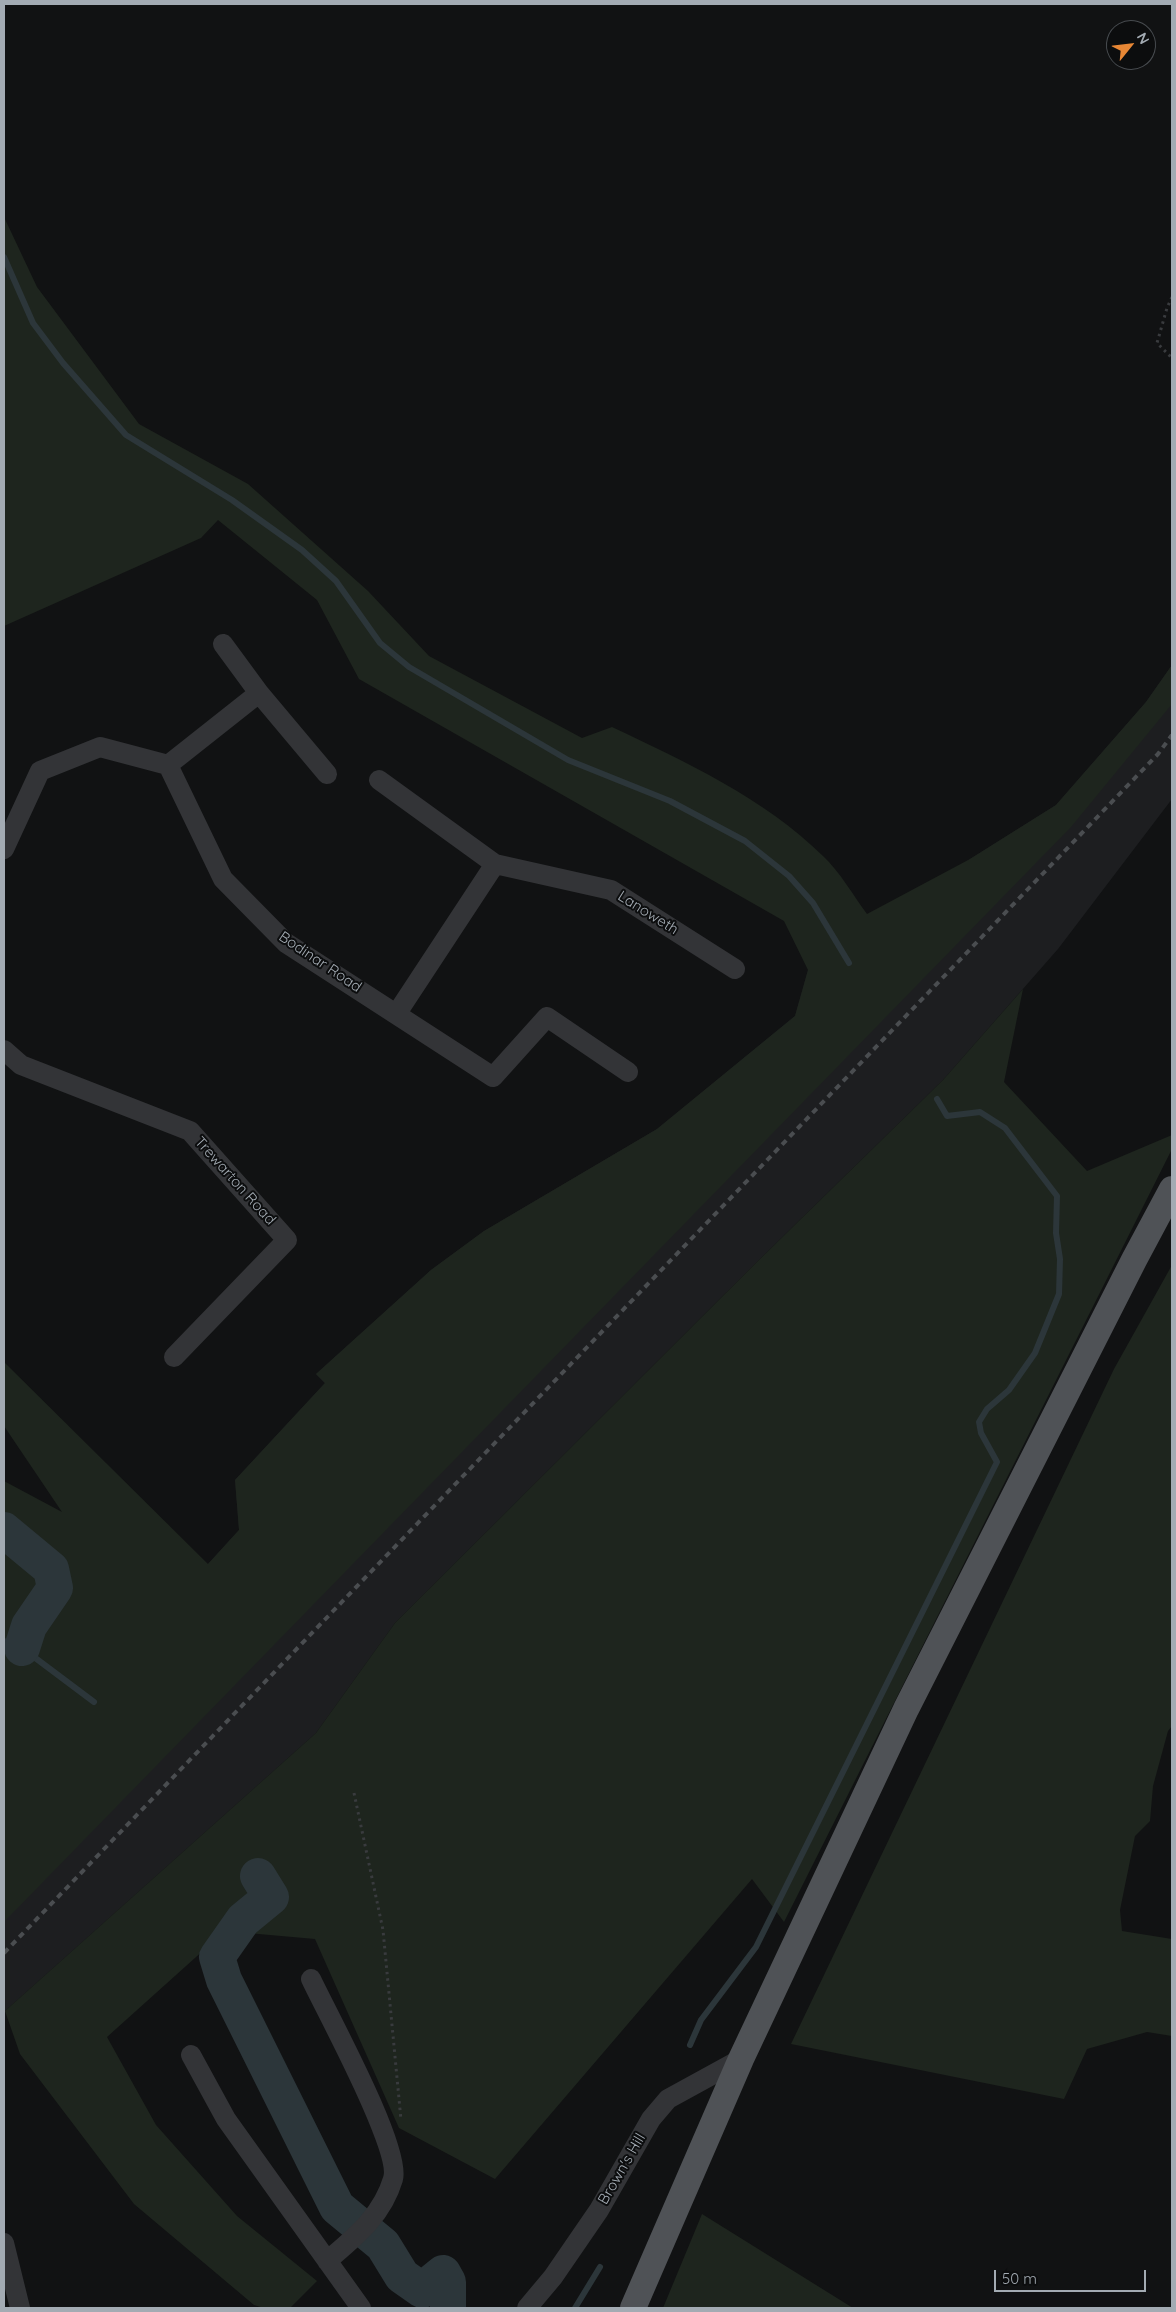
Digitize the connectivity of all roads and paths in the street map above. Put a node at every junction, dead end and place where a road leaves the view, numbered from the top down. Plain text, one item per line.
1 (1172, 297) edge
2 (1172, 358) edge
3 (223, 644) dead end
4 (259, 693) junction
5 (168, 765) junction
6 (327, 774) dead end
7 (379, 780) dead end
8 (4, 849) edge
9 (495, 864) junction
10 (735, 969) dead end
11 (397, 1013) junction
12 (4, 1050) edge
13 (628, 1072) dead end
14 (1172, 1189) edge
15 (174, 1357) dead end
16 (354, 1793) dead end
17 (311, 1979) dead end
18 (191, 2055) dead end
19 (742, 2059) junction
20 (401, 2123) dead end
21 (4, 2243) edge
22 (327, 2260) junction
23 (20, 2308) edge
24 (361, 2308) edge
25 (527, 2308) edge
26 (633, 2308) edge

1 - 2 path
3 - 4 street
4 - 5 street
4 - 6 street
5 - 8 street
5 - 11 street, Bodinar Road
7 - 9 street, Lanoweth
9 - 10 street, Lanoweth
9 - 11 street
11 - 13 street, Bodinar Road
12 - 15 street, Trewarton Road
14 - 19 main road
16 - 20 path
17 - 22 street
18 - 22 street
19 - 25 street, Brown's Hill
19 - 26 main road
21 - 23 street
22 - 24 street

